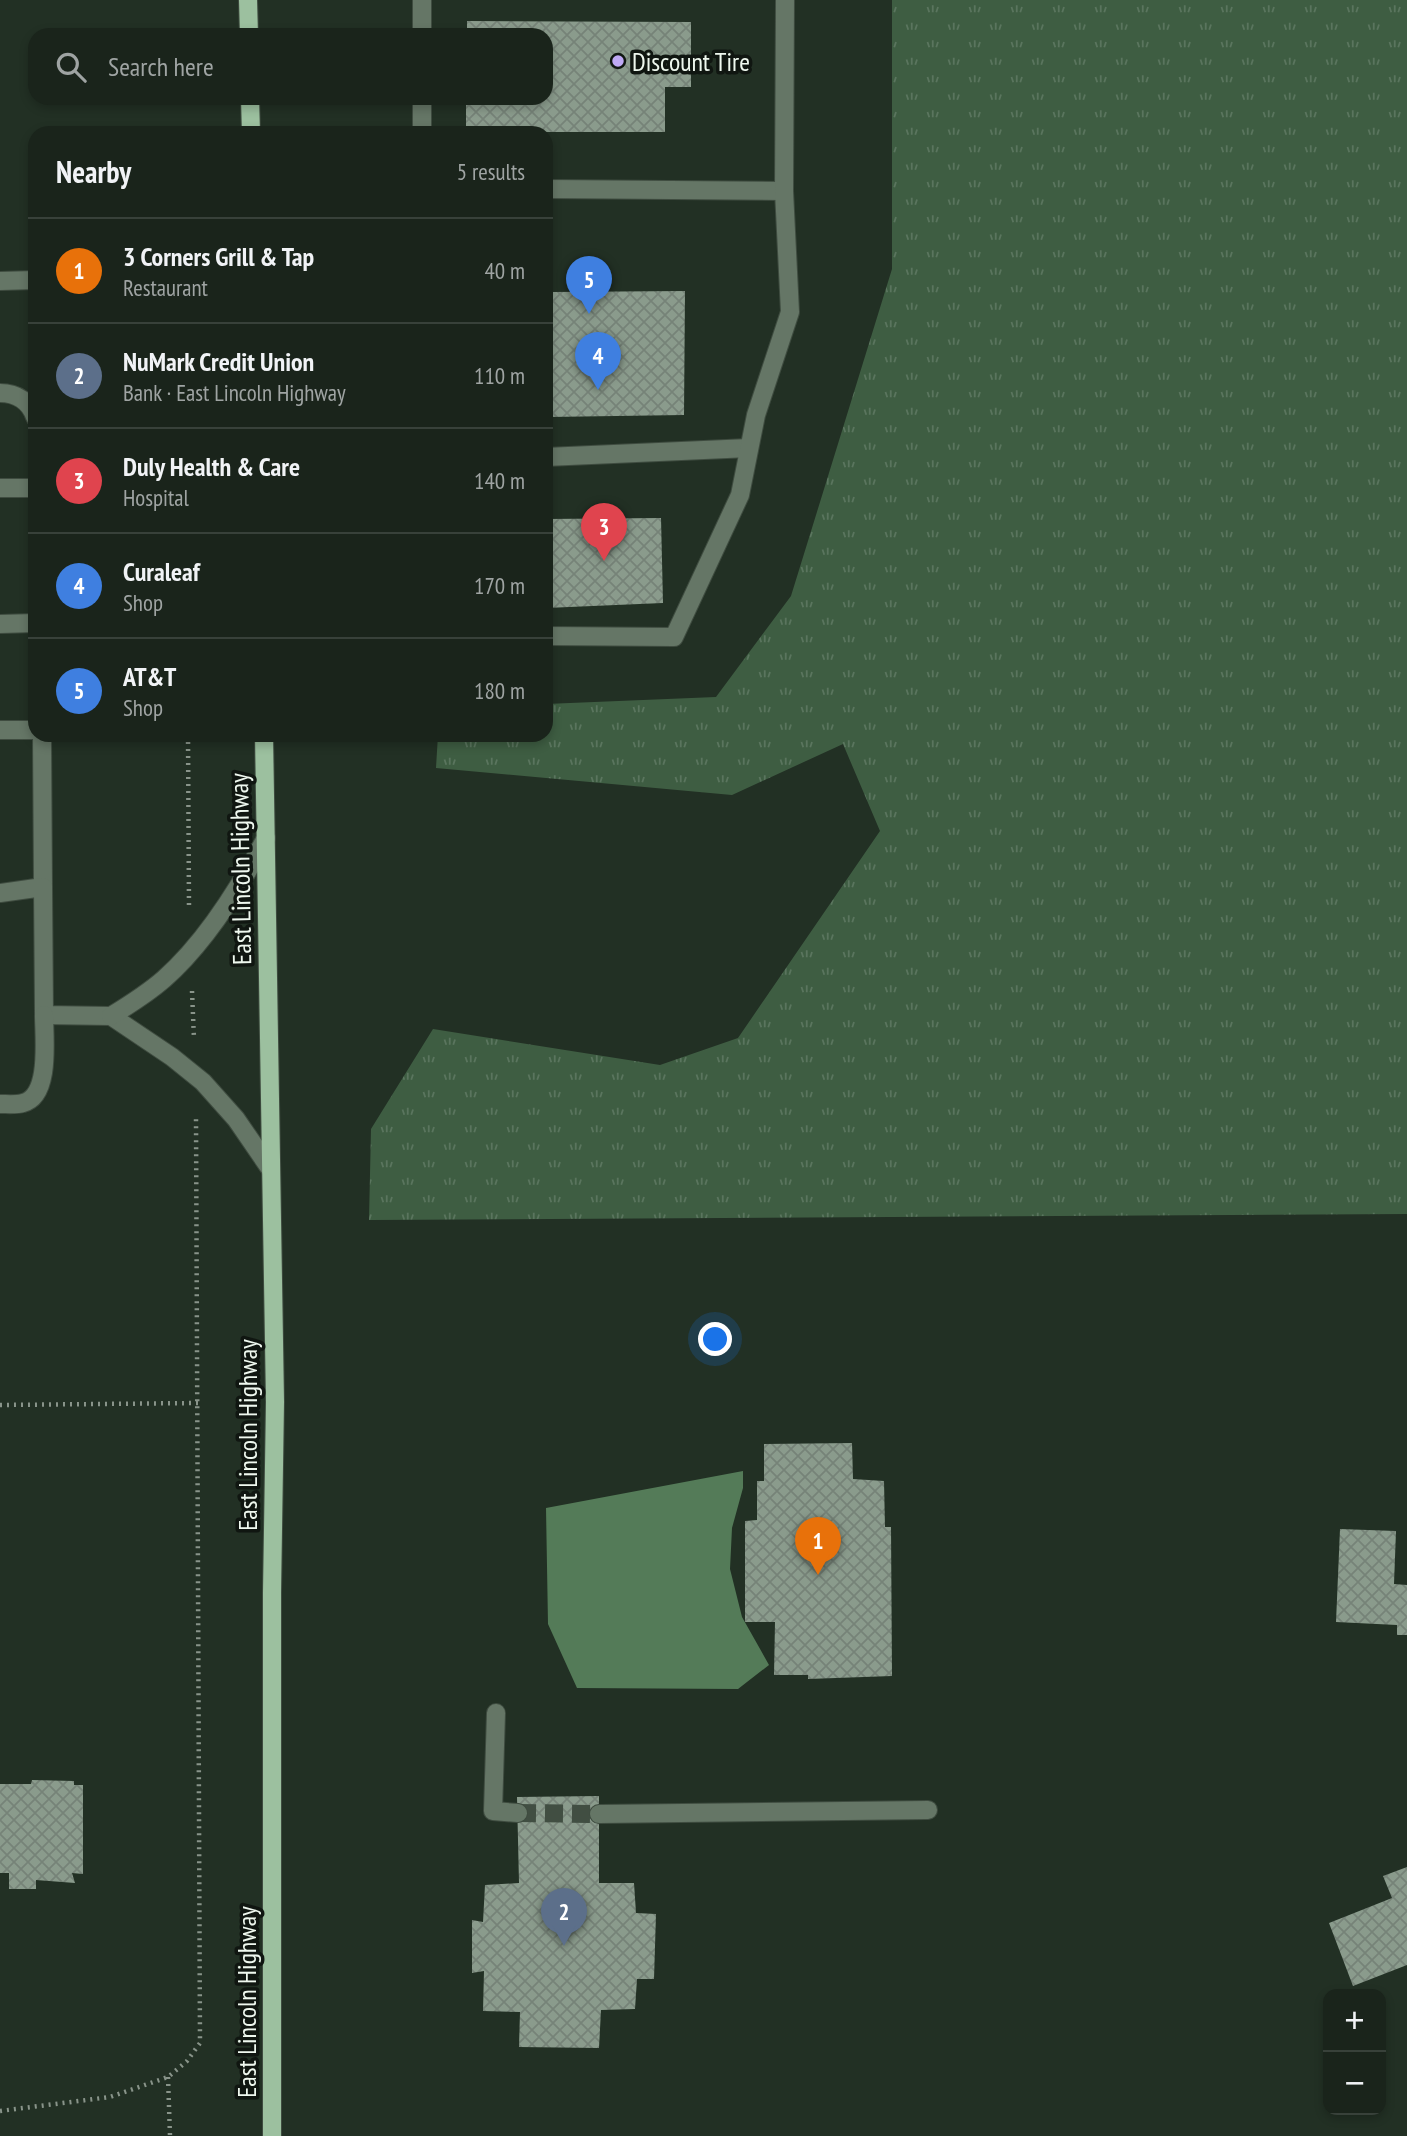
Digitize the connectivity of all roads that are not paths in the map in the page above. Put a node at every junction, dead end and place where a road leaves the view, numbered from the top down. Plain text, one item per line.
1 (248, 0) edge
2 (422, 0) edge
3 (785, 0) edge
4 (249, 28) edge
5 (422, 28) edge
6 (250, 105) edge
7 (422, 105) edge
8 (251, 126) edge
9 (422, 126) edge
10 (553, 189) edge
11 (784, 191) junction
12 (0, 281) edge
13 (28, 281) edge
14 (0, 393) edge
15 (28, 404) edge
16 (749, 448) junction
17 (553, 457) edge
18 (0, 488) edge
19 (28, 488) edge
20 (28, 623) edge
21 (0, 624) edge
22 (553, 636) edge
23 (0, 730) edge
24 (28, 730) edge
25 (42, 742) edge
26 (264, 742) edge
27 (266, 838) junction
28 (43, 887) junction
29 (0, 893) edge
30 (44, 1015) junction
31 (111, 1016) junction
32 (0, 1104) edge
33 (271, 1170) junction
34 (496, 1713) dead end
35 (928, 1810) dead end
36 (518, 1813) tunnel mouth
37 (599, 1814) tunnel mouth
38 (272, 2136) edge

1 - 4 main road
2 - 5 street
3 - 11 street
6 - 8 main road
7 - 9 street
10 - 11 street
11 - 16 street
12 - 13 street
14 - 15 street
16 - 17 street
16 - 22 street
18 - 19 street
20 - 21 street
23 - 24 street
25 - 28 street
26 - 27 main road, East Lincoln Highway
27 - 31 street
27 - 33 main road, East Lincoln Highway
28 - 29 street
28 - 30 street
30 - 31 street
30 - 32 street
31 - 33 street
33 - 38 main road, East Lincoln Highway
34 - 36 street
35 - 37 street

